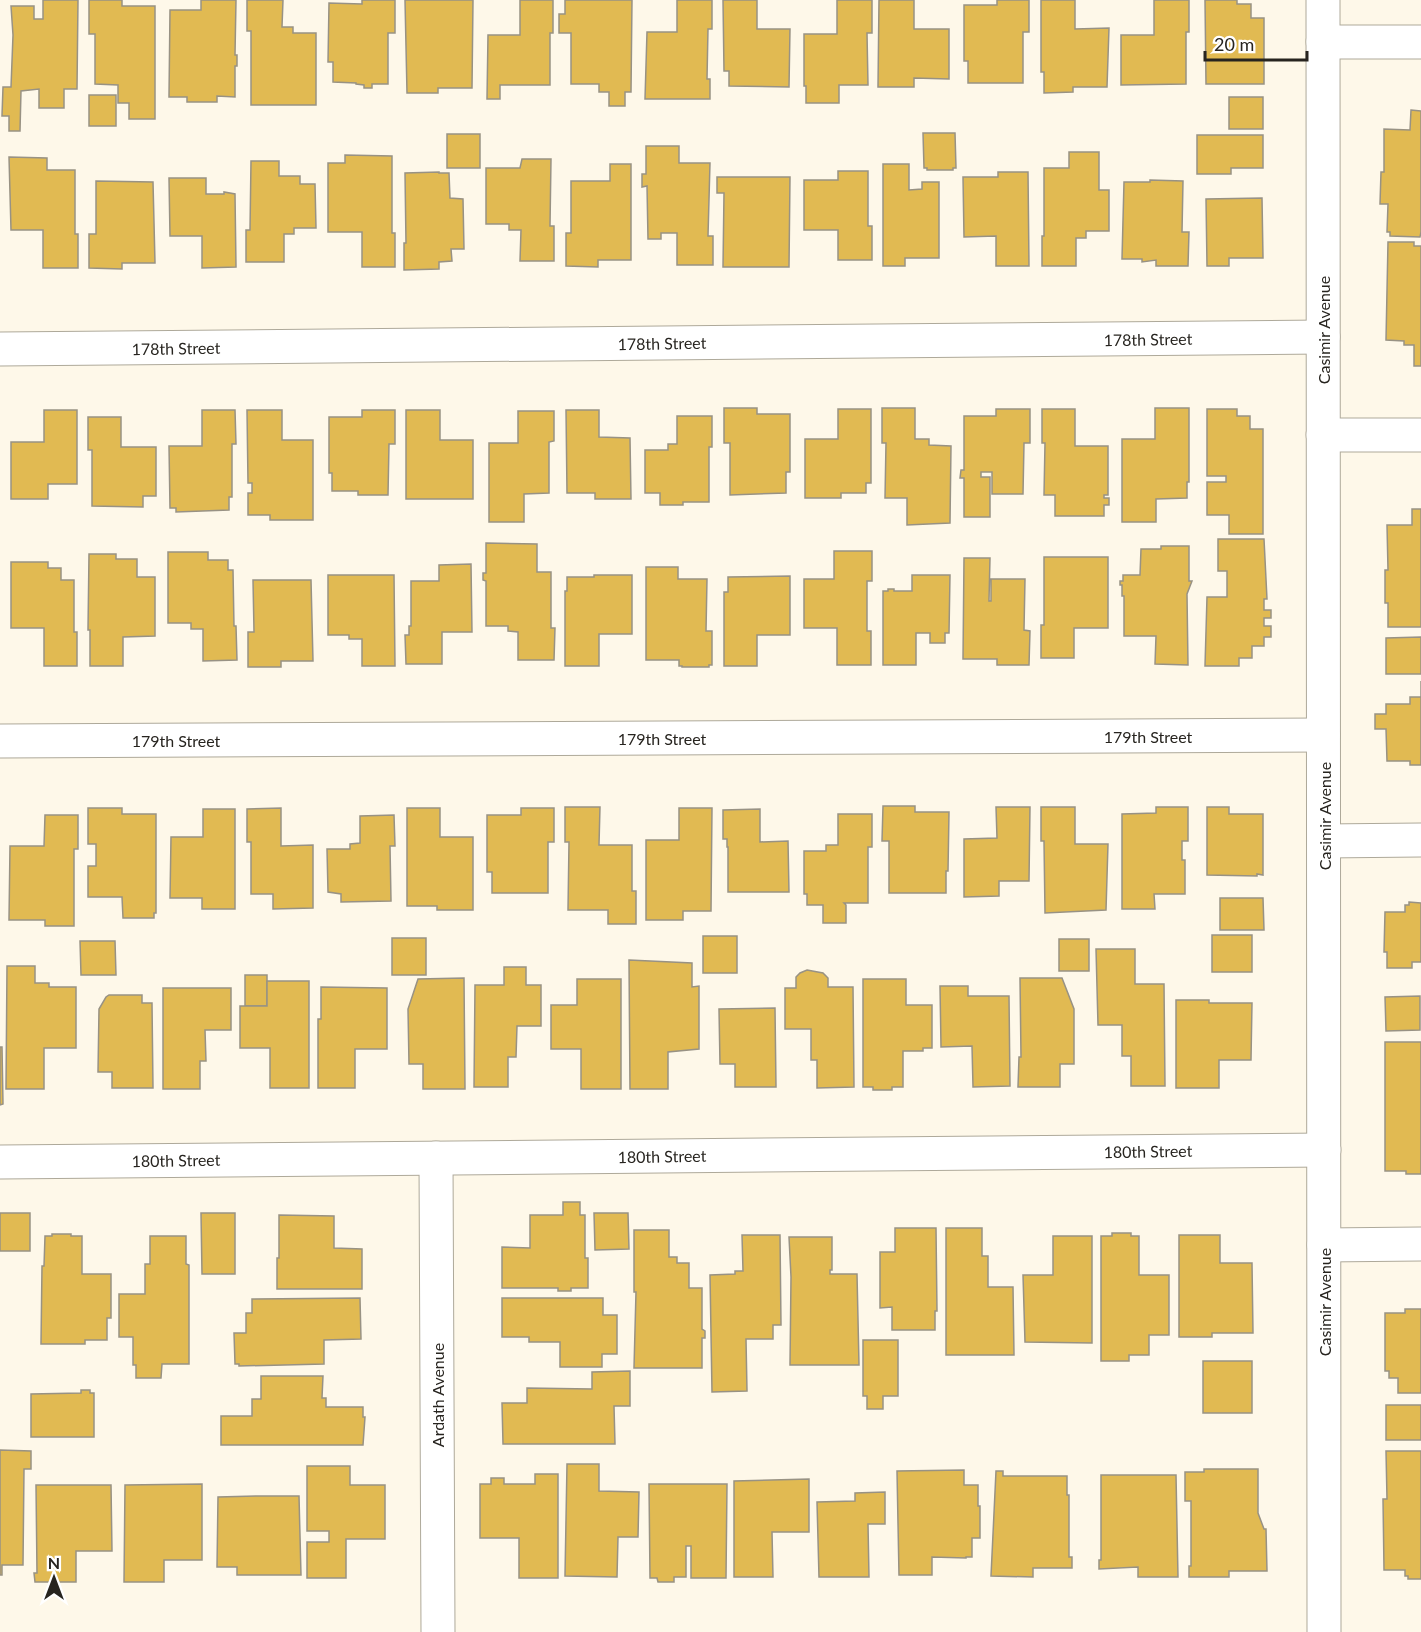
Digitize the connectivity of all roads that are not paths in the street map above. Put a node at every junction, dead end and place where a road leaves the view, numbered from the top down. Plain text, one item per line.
1 (1323, 0) edge
2 (1323, 42) junction
3 (1421, 42) edge
4 (1323, 338) junction
5 (0, 349) edge
6 (1323, 435) junction
7 (1421, 435) edge
8 (1323, 735) junction
9 (0, 741) edge
10 (1421, 840) edge
11 (1324, 841) junction
12 (1324, 1150) junction
13 (436, 1158) junction
14 (0, 1162) edge
15 (1421, 1244) edge
16 (1324, 1245) junction
17 (438, 1632) edge
18 (1324, 1632) edge

1 - 2 street, Casimir Avenue
2 - 3 street
2 - 4 street, Casimir Avenue
4 - 5 street, 178th Street
4 - 6 street, Casimir Avenue
6 - 7 street
6 - 8 street, Casimir Avenue
8 - 9 street, 179th Street
8 - 11 street, Casimir Avenue
10 - 11 street
11 - 12 street, Casimir Avenue
12 - 13 street, 180th Street
12 - 16 street, Casimir Avenue
13 - 14 street, 180th Street
13 - 17 street, Ardath Avenue
15 - 16 street
16 - 18 street, Casimir Avenue

